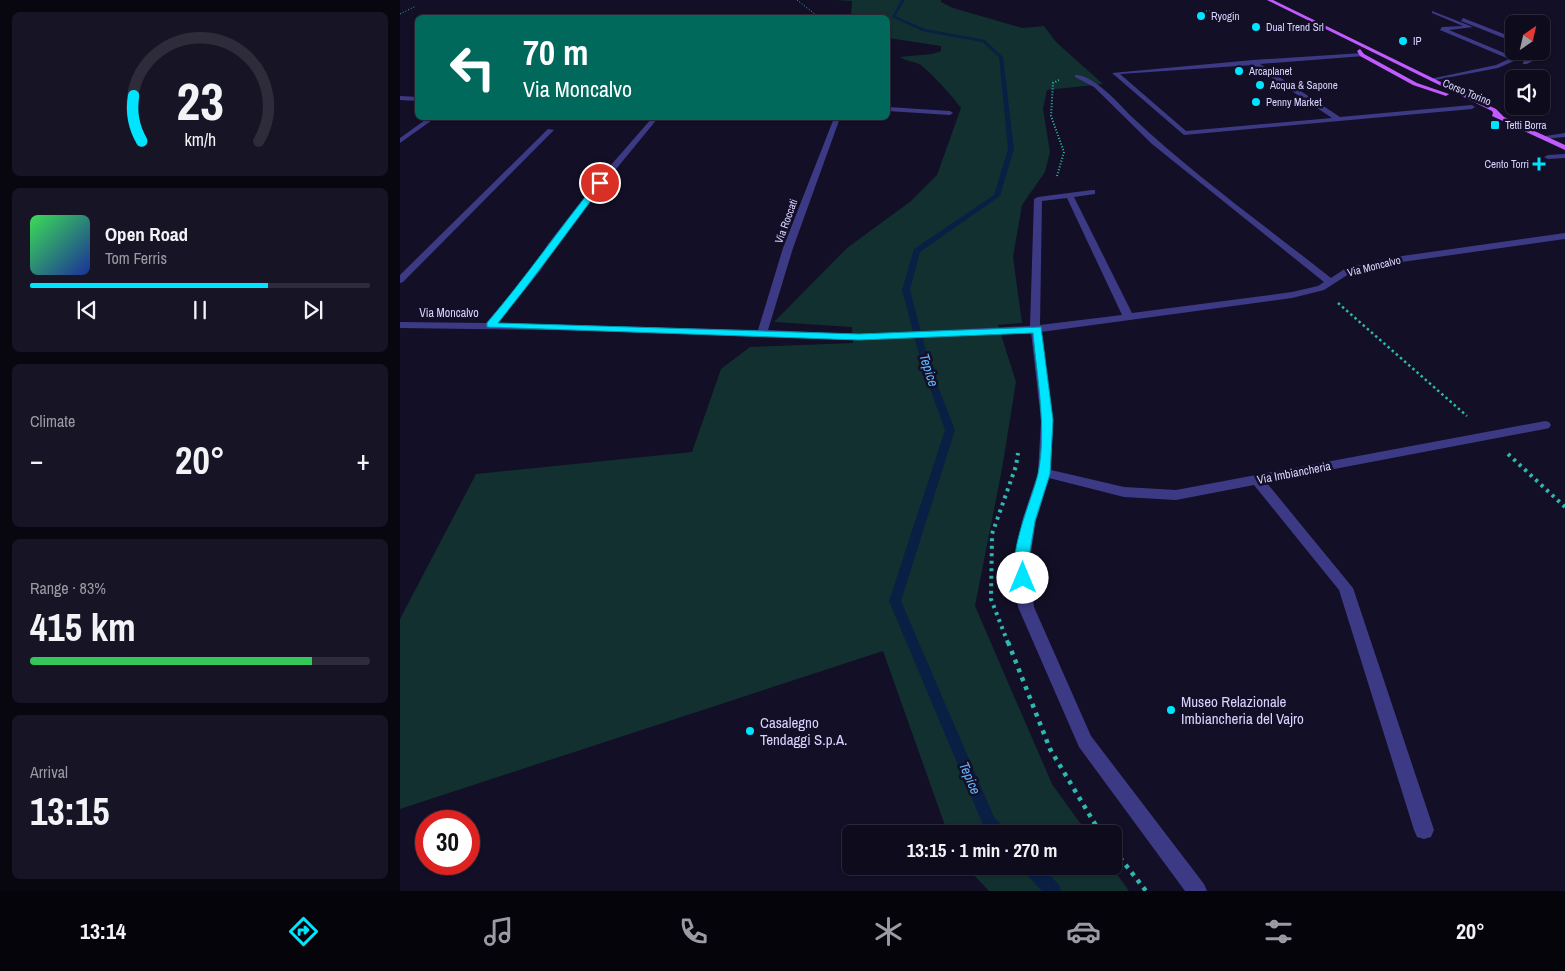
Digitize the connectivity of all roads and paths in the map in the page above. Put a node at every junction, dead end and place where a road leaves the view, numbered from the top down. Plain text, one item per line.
1 (798, 0) edge
2 (1269, 0) edge
3 (416, 6) dead end
4 (1218, 11) dead end
5 (1206, 12) dead end
6 (400, 14) edge
7 (816, 15) edge
8 (1505, 37) edge
9 (1360, 46) junction
10 (1378, 54) junction
11 (1362, 55) junction
12 (1505, 55) edge
13 (1517, 60) edge
14 (1533, 60) edge
15 (1253, 62) junction
16 (1454, 75) junction
17 (1077, 76) joint
18 (1432, 80) junction
19 (1441, 84) junction
20 (1424, 86) junction
21 (400, 98) edge
22 (415, 99) edge
23 (1472, 107) junction
24 (890, 110) edge
25 (950, 113) dead end
26 (1501, 117) junction
27 (429, 120) edge
28 (653, 120) edge
29 (836, 120) edge
30 (1340, 120) junction
31 (550, 130) dead end
32 (1565, 135) edge
33 (1544, 137) junction
34 (400, 141) edge
35 (1565, 148) edge
36 (1565, 156) edge
37 (1548, 157) dead end
38 (1092, 192) dead end
39 (1070, 196) junction
40 (1048, 198) junction
41 (1565, 236) edge
42 (400, 280) edge
43 (1325, 285) junction
44 (1128, 316) junction
45 (400, 325) edge
46 (490, 325) junction
47 (1037, 330) junction
48 (762, 334) junction
49 (1545, 425) dead end
50 (1488, 435) junction
51 (1044, 474) junction
52 (1257, 480) junction
53 (1565, 507) edge
54 (1424, 830) dead end
55 (1122, 860) edge
56 (1146, 891) edge
57 (1197, 891) edge

1 - 7 path
2 - 9 main road, Corso Torino
3 - 6 path
4 - 5 path
8 - 12 street
9 - 10 main road, Corso Torino
9 - 11 main road
10 - 11 main road, Corso Torino
10 - 18 main road, Corso Torino
11 - 15 street
11 - 20 main road, Corso Torino
13 - 16 street
14 - 16 street
15 - 30 street
15 - 30 street
16 - 18 street
17 - 40 path
17 - 43 street
18 - 19 main road, Corso Torino
19 - 20 main road, Corso Torino
19 - 26 main road, Corso Torino
20 - 23 main road, Corso Torino
21 - 22 street
23 - 26 main road, Corso Torino
23 - 30 street
24 - 25 street
26 - 33 main road, Corso Torino
27 - 34 street
28 - 46 street
29 - 48 street, Via Roccati
31 - 42 street
32 - 33 street
33 - 35 main road, Corso Torino
36 - 37 street
38 - 39 street
39 - 40 street
39 - 44 street
40 - 47 street
41 - 43 street, Via Moncalvo
43 - 44 street, Via Moncalvo
43 - 50 path
44 - 47 street, Via Moncalvo
45 - 46 street, Via Moncalvo
46 - 48 street, Via Moncalvo
47 - 48 street, Via Moncalvo
47 - 51 street
49 - 50 street, Via Imbiancheria
50 - 52 street, Via Imbiancheria
50 - 53 path
51 - 52 street, Via Imbiancheria
51 - 57 street
52 - 54 street
55 - 56 path

